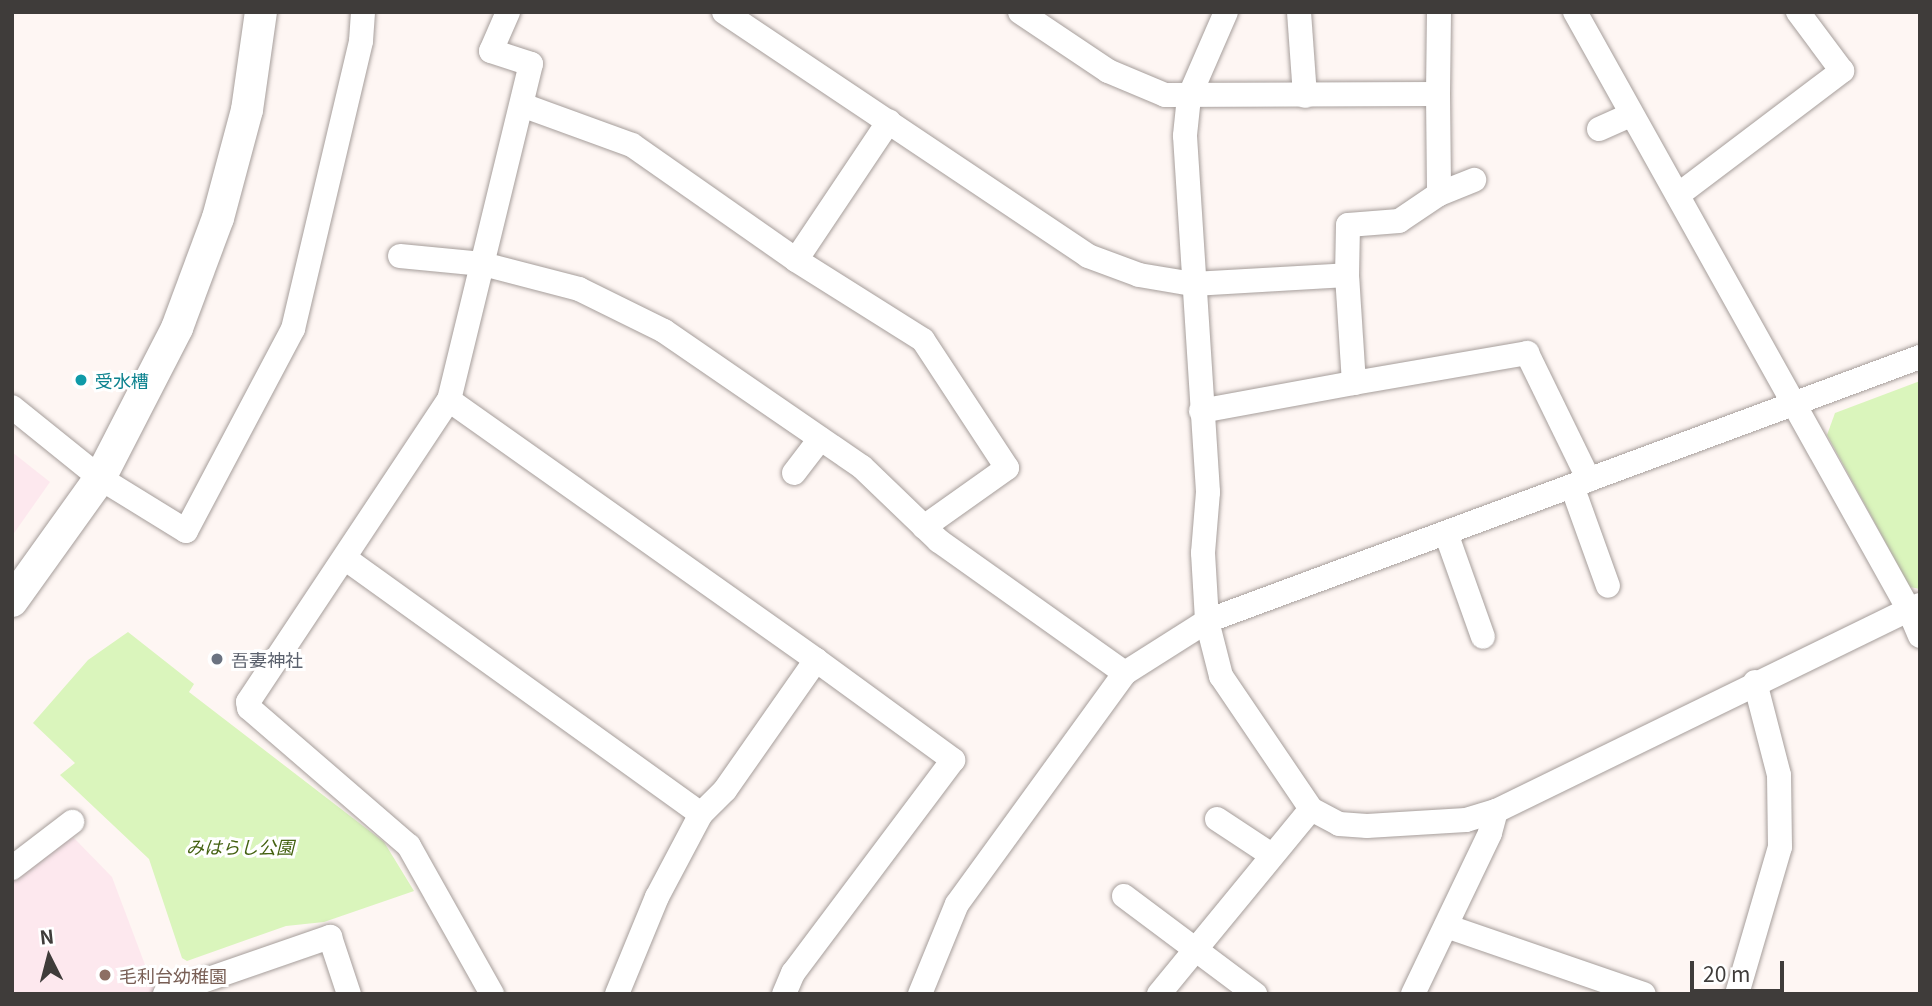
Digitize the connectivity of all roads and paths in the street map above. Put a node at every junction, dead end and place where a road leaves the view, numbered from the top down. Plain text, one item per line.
1 (261, 12) edge
2 (363, 12) edge
3 (508, 12) edge
4 (724, 12) edge
5 (1020, 12) edge
6 (1226, 12) edge
7 (1299, 12) edge
8 (1439, 12) edge
9 (1575, 12) edge
10 (1798, 12) edge
11 (1438, 94) junction
12 (1305, 96) junction
13 (1189, 97) junction
14 (522, 105) junction
15 (1631, 115) junction
16 (889, 121) junction
17 (1599, 129) dead end
18 (1474, 180) dead end
19 (1439, 194) junction
20 (1678, 195) junction
21 (400, 256) dead end
22 (796, 260) junction
23 (483, 264) junction
24 (1347, 275) junction
25 (1193, 284) junction
26 (1920, 357) edge
27 (1354, 383) junction
28 (450, 400) junction
29 (1797, 404) junction
30 (12, 407) edge
31 (1201, 411) junction
32 (820, 439) junction
33 (794, 473) dead end
34 (100, 478) junction
35 (1580, 483) junction
36 (924, 527) junction
37 (1446, 533) junction
38 (346, 559) junction
39 (1608, 586) dead end
40 (12, 601) edge
41 (1914, 607) edge
42 (1207, 621) junction
43 (1920, 636) edge
44 (1483, 637) dead end
45 (816, 660) junction
46 (1125, 673) junction
47 (1755, 682) junction
48 (1311, 809) junction
49 (1496, 811) junction
50 (701, 814) junction
51 (1217, 819) dead end
52 (72, 822) dead end
53 (1270, 854) junction
54 (12, 867) edge
55 (1124, 896) dead end
56 (1446, 926) junction
57 (1193, 949) junction
58 (1589, 986) edge
59 (165, 994) edge
60 (349, 994) edge
61 (492, 994) edge
62 (617, 994) edge
63 (784, 994) edge
64 (920, 994) edge
65 (1159, 994) edge
66 (1255, 994) edge
67 (1413, 994) edge
68 (1644, 994) edge
69 (1737, 994) edge

1 - 34 street
2 - 34 street
3 - 14 street
4 - 16 street
5 - 13 street
6 - 13 street
7 - 12 street
8 - 11 street
9 - 15 street
10 - 20 street
11 - 12 street
11 - 19 street
12 - 13 street
13 - 25 street
14 - 22 street
14 - 23 street
15 - 17 street
15 - 20 street
16 - 22 street
16 - 25 street
18 - 19 street
19 - 24 street
20 - 29 street
21 - 23 street
22 - 36 street
23 - 28 street
23 - 32 street
24 - 25 street
24 - 27 street
25 - 31 street
26 - 29 street
27 - 31 street
27 - 35 street
28 - 38 street
28 - 45 street
29 - 35 street
29 - 41 street
30 - 34 street
31 - 42 street
32 - 33 street
32 - 36 street
34 - 40 street
35 - 37 street
35 - 39 street
36 - 46 street
37 - 42 street
37 - 44 street
38 - 50 street
38 - 61 street
41 - 43 street
41 - 47 street
42 - 46 street
42 - 48 street
45 - 50 street
45 - 63 street
46 - 64 street
47 - 49 street
47 - 69 street
48 - 49 street
48 - 53 street
49 - 56 street
50 - 62 street
51 - 53 street
52 - 54 street
53 - 57 street
55 - 57 street
56 - 58 street
56 - 67 street
57 - 65 street
57 - 66 street
58 - 68 street
59 - 60 street

